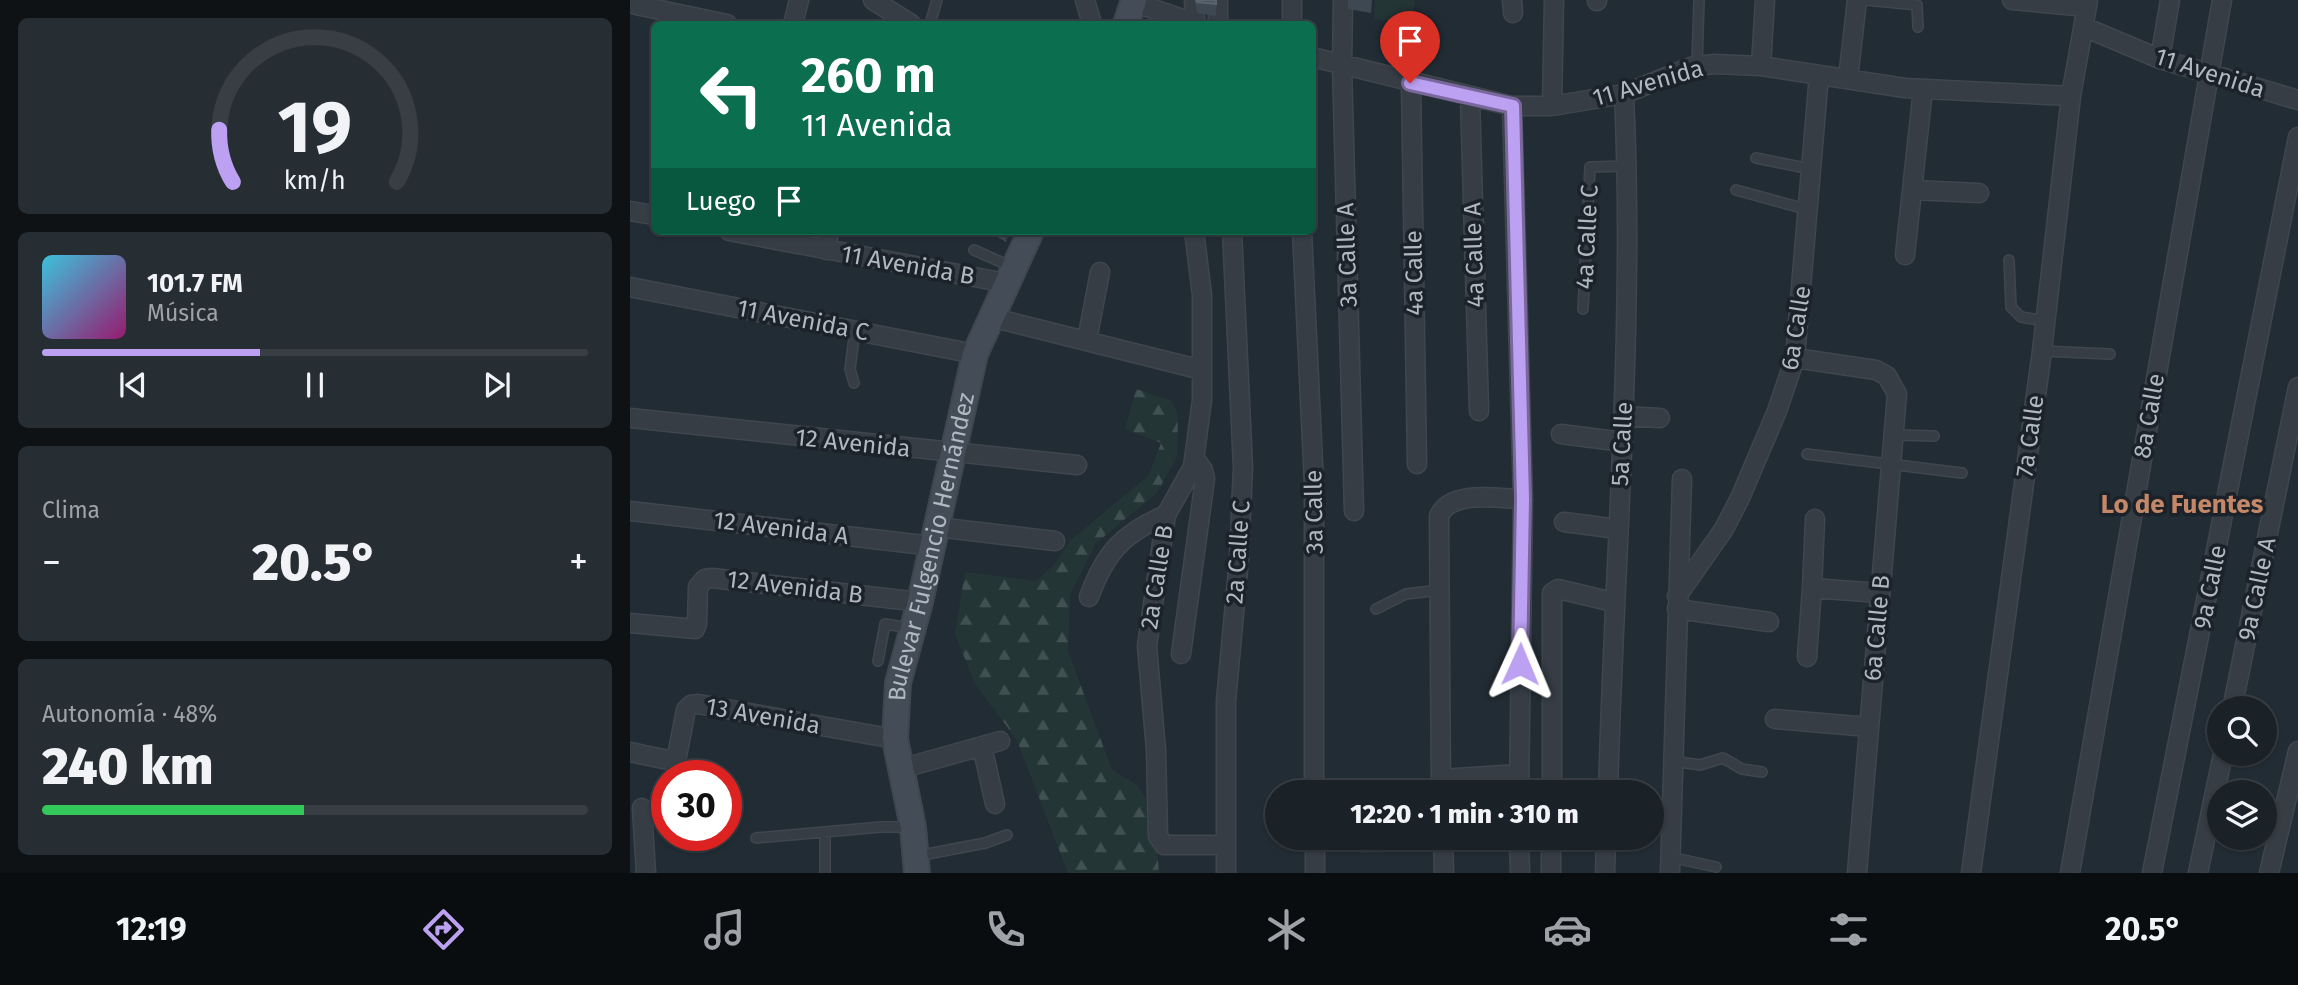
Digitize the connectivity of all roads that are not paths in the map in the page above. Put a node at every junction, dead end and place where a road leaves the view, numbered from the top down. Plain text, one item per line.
1 (799, 0) edge
2 (937, 0) edge
3 (1085, 0) edge
4 (1194, 0) edge
5 (1218, 0) edge
6 (1292, 0) edge
7 (1343, 0) edge
8 (1554, 0) edge
9 (1699, 0) edge
10 (1765, 0) edge
11 (1857, 0) edge
12 (1866, 0) edge
13 (2012, 0) edge
14 (2170, 0) edge
15 (2222, 0) edge
16 (879, 2) edge
17 (2055, 2) edge
18 (2087, 4) edge
19 (635, 8) edge
20 (1134, 8) edge
21 (674, 19) edge
22 (695, 21) edge
23 (794, 21) edge
24 (907, 21) edge
25 (931, 21) edge
26 (1091, 21) edge
27 (1146, 21) edge
28 (1184, 21) edge
29 (1196, 21) edge
30 (1218, 21) edge
31 (1292, 21) edge
32 (1918, 27) dead end
33 (2084, 27) junction
34 (1316, 58) edge
35 (2160, 59) junction
36 (1697, 65) junction
37 (1342, 66) junction
38 (1761, 66) junction
39 (1819, 75) junction
40 (2210, 75) junction
41 (1848, 79) junction
42 (1410, 83) junction
43 (1923, 89) junction
44 (1624, 94) junction
45 (2071, 96) junction
46 (1470, 98) junction
47 (2298, 100) edge
48 (1513, 106) junction
49 (1552, 106) junction
50 (2298, 136) edge
51 (1756, 158) dead end
52 (1628, 166) junction
53 (1810, 169) junction
54 (1736, 190) dead end
55 (1913, 190) junction
56 (1979, 192) dead end
57 (1809, 210) junction
58 (630, 211) edge
59 (651, 214) edge
60 (752, 235) edge
61 (828, 235) edge
62 (1029, 235) edge
63 (1194, 235) edge
64 (1232, 235) edge
65 (1302, 235) edge
66 (826, 250) junction
67 (974, 250) dead end
68 (1905, 255) dead end
69 (2009, 260) dead end
70 (1100, 272) dead end
71 (1009, 275) junction
72 (630, 287) edge
73 (1583, 309) dead end
74 (990, 317) junction
75 (2046, 321) junction
76 (855, 330) junction
77 (1087, 340) junction
78 (2042, 351) junction
79 (975, 354) junction
80 (2110, 354) dead end
81 (1795, 358) junction
82 (1202, 370) junction
83 (854, 383) dead end
84 (2298, 387) edge
85 (1479, 411) dead end
86 (1624, 416) junction
87 (630, 418) edge
88 (1660, 418) dead end
89 (1562, 434) dead end
90 (1895, 435) junction
91 (1934, 436) dead end
92 (1623, 442) junction
93 (954, 454) junction
94 (1807, 454) dead end
95 (1195, 459) junction
96 (1417, 464) dead end
97 (1077, 465) dead end
98 (1892, 466) junction
99 (1962, 473) dead end
100 (1682, 479) dead end
101 (1523, 499) junction
102 (1354, 510) dead end
103 (630, 511) edge
104 (1166, 515) junction
105 (1815, 519) dead end
106 (1564, 522) dead end
107 (1618, 529) junction
108 (935, 536) junction
109 (1055, 541) dead end
110 (1812, 589) junction
111 (1440, 590) junction
112 (1879, 593) junction
113 (1089, 597) dead end
114 (920, 602) junction
115 (1613, 602) junction
116 (1677, 602) junction
117 (1377, 609) dead end
118 (630, 622) edge
119 (1769, 622) dead end
120 (912, 629) junction
121 (1181, 654) dead end
122 (1807, 657) dead end
123 (878, 661) dead end
124 (2235, 696) edge
125 (1775, 719) dead end
126 (1869, 727) junction
127 (894, 739) junction
128 (1000, 741) dead end
129 (982, 746) junction
130 (2298, 751) edge
131 (630, 752) edge
132 (1673, 761) junction
133 (2220, 766) edge
134 (900, 769) junction
135 (1762, 772) dead end
136 (1519, 774) junction
137 (1314, 780) edge
138 (1441, 780) edge
139 (1480, 780) edge
140 (1519, 780) edge
141 (1552, 780) edge
142 (1608, 780) edge
143 (995, 804) dead end
144 (642, 808) dead end
145 (913, 827) junction
146 (825, 832) junction
147 (1007, 835) dead end
148 (756, 838) dead end
149 (1226, 845) junction
150 (1315, 850) edge
151 (1443, 850) edge
152 (1519, 850) edge
153 (1551, 850) edge
154 (1606, 850) edge
155 (916, 864) edge
156 (1670, 865) edge
157 (1716, 867) dead end
158 (646, 873) edge
159 (825, 873) edge
160 (1226, 873) edge
161 (1315, 873) edge
162 (1444, 873) edge
163 (1520, 873) edge
164 (1551, 873) edge
165 (1605, 873) edge
166 (1857, 873) edge
167 (1971, 873) edge
168 (2070, 873) edge
169 (2152, 873) edge
170 (2197, 873) edge
171 (2269, 873) edge

1 - 23 street
2 - 25 lane
3 - 26 street
4 - 29 street
5 - 30 street
6 - 31 street
7 - 37 street, 3a Calle A
8 - 49 street
9 - 36 lane
10 - 38 street
11 - 41 street
12 - 32 lane
13 - 17 street
14 - 35 street
15 - 40 street, 8a Calle
16 - 24 street
17 - 18 street
18 - 33 street, 7a Calle
19 - 21 street
20 - 27 street
20 - 28 street
21 - 22 street
33 - 35 street, 11 Avenida
33 - 45 street, 7a Calle
34 - 37 street, 11 Avenida
35 - 40 street, 11 Avenida
36 - 38 street, 11 Avenida
36 - 44 street, 11 Avenida
37 - 42 street, 11 Avenida
37 - 102 street, 3a Calle A
38 - 39 street, 11 Avenida
39 - 41 street, 11 Avenida
39 - 53 street, 6a Calle
40 - 47 street, 11 Avenida
40 - 168 street, 8a Calle
41 - 43 street, 11 Avenida
42 - 46 street, 11 Avenida
42 - 96 street, 4a Calle
43 - 45 street, 11 Avenida
43 - 55 street
44 - 49 street, 11 Avenida
44 - 52 street, 5a Calle
45 - 75 street, 7a Calle
46 - 48 street, 11 Avenida
46 - 85 street, 4a Calle A
48 - 49 street, 11 Avenida
48 - 101 street
50 - 169 street, 9a Calle
51 - 53 lane
52 - 73 lane, 4a Calle C
52 - 86 street, 5a Calle
53 - 57 street, 6a Calle
54 - 57 lane
55 - 56 street
55 - 68 street
57 - 81 street, 6a Calle
58 - 59 street
60 - 66 street, 11 Avenida B
61 - 66 street
62 - 71 street, Bulevar Fulgencio Hernández
63 - 82 street, 2a Calle B
64 - 149 street, 2a Calle C
65 - 137 street, 3a Calle
66 - 71 street, 11 Avenida B
67 - 71 lane
69 - 75 lane
70 - 77 street
71 - 74 street, Bulevar Fulgencio Hernández
72 - 76 street, 11 Avenida C
74 - 77 street
74 - 79 street, Bulevar Fulgencio Hernández
75 - 78 street, 7a Calle
76 - 79 street, 11 Avenida C
76 - 83 lane
77 - 82 street
78 - 80 lane
78 - 167 street, 7a Calle
79 - 93 street, Bulevar Fulgencio Hernández
81 - 90 street, 6a Calle B
81 - 116 street, 6a Calle
82 - 95 street, 2a Calle B
84 - 124 street, 9a Calle A
86 - 88 street
86 - 92 street, 5a Calle
87 - 93 street, 12 Avenida
89 - 92 street
90 - 91 lane
90 - 98 street, 6a Calle B
92 - 107 street, 5a Calle
93 - 97 street, 12 Avenida
93 - 108 street, Bulevar Fulgencio Hernández
94 - 98 lane
95 - 104 street, 2a Calle B
95 - 121 street
98 - 99 lane
98 - 112 street, 6a Calle B
100 - 116 street
101 - 111 street
101 - 136 street
103 - 108 street, 12 Avenida A
104 - 113 street
104 - 149 street, 2a Calle B
105 - 110 street
106 - 107 street
107 - 115 street, 5a Calle
108 - 109 street, 12 Avenida A
108 - 114 street, Bulevar Fulgencio Hernández
110 - 112 street
110 - 122 street
111 - 117 lane
111 - 138 street
112 - 126 street, 6a Calle B
114 - 118 street, 12 Avenida B
114 - 120 street, Bulevar Fulgencio Hernández
115 - 141 street
115 - 142 street, 5a Calle
116 - 119 street
116 - 132 street
120 - 123 lane
120 - 127 street, Bulevar Fulgencio Hernández
125 - 126 street
126 - 166 street, 6a Calle B
127 - 131 street, 13 Avenida
127 - 134 street, Bulevar Fulgencio Hernández
128 - 129 street
129 - 134 street
129 - 143 street
130 - 171 street
132 - 135 lane
132 - 156 street
133 - 170 street
134 - 145 street, Bulevar Fulgencio Hernández
136 - 139 street
136 - 140 street
144 - 158 street
145 - 146 lane
145 - 155 street, Bulevar Fulgencio Hernández
146 - 148 lane
146 - 159 lane
147 - 155 lane
149 - 160 street, 2a Calle C
150 - 161 street
151 - 162 street
152 - 163 street
153 - 164 street
154 - 165 street
156 - 157 lane

